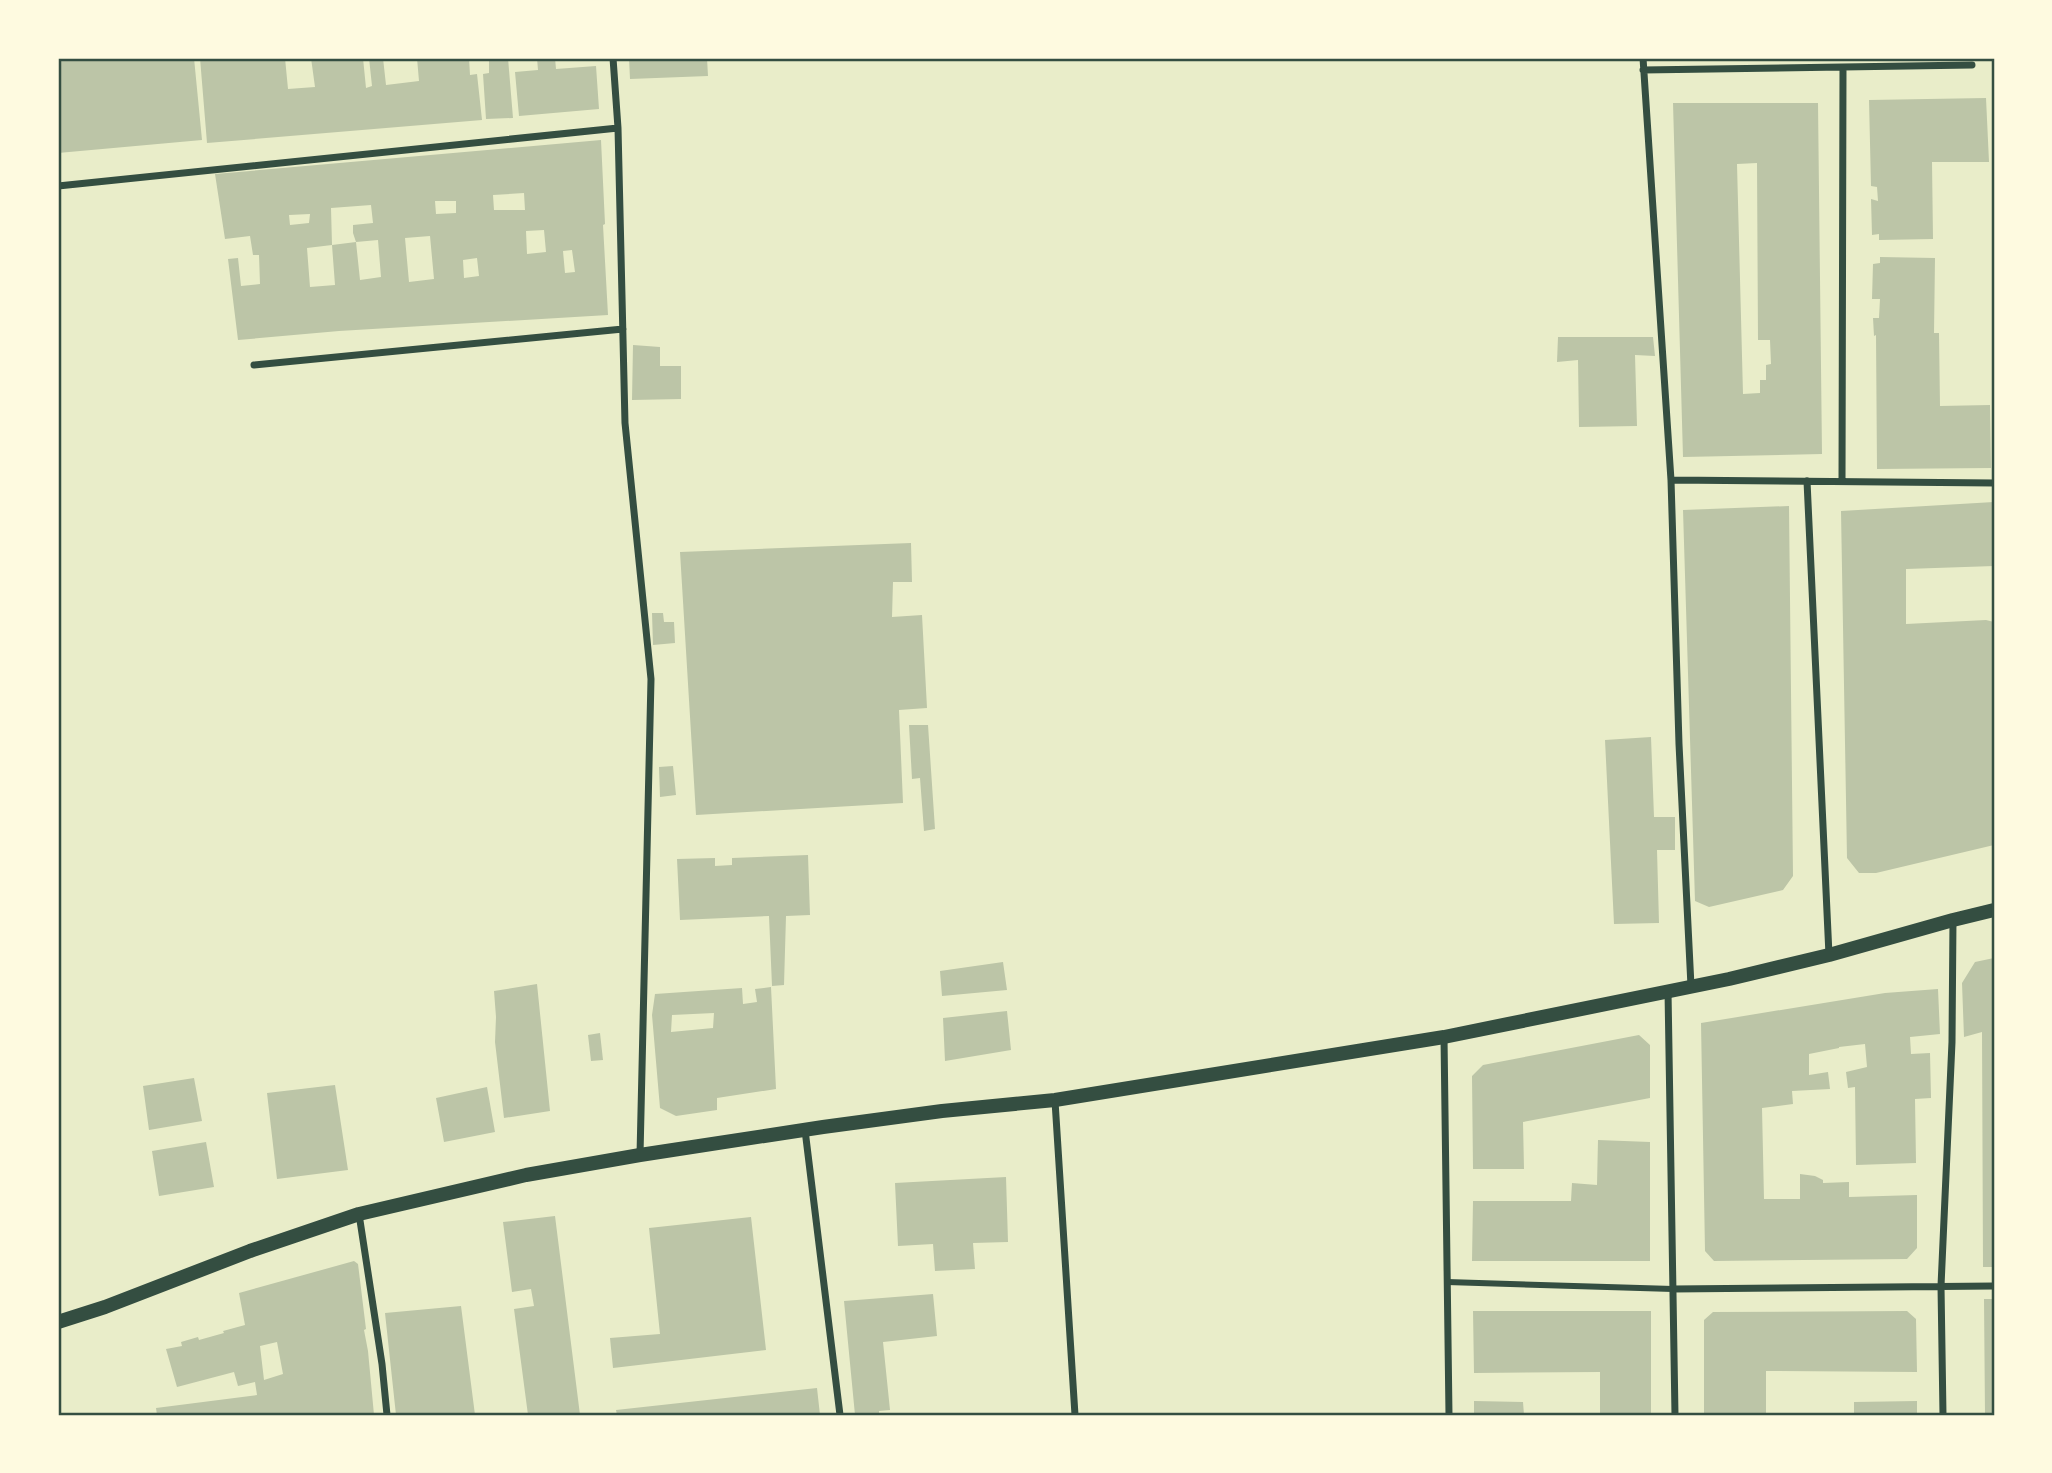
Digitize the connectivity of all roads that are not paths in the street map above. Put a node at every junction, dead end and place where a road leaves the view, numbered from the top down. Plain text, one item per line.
1 (613, 58) edge
2 (1643, 58) edge
3 (1972, 65) dead end
4 (1843, 67) junction
5 (1643, 70) junction
6 (618, 128) junction
7 (58, 186) edge
8 (623, 330) junction
9 (254, 365) dead end
10 (1671, 480) junction
11 (1807, 481) junction
12 (1842, 481) junction
13 (1994, 483) edge
14 (1994, 910) edge
15 (1953, 920) junction
16 (1829, 956) junction
17 (1691, 986) junction
18 (1668, 991) junction
19 (1444, 1037) junction
20 (1055, 1100) junction
21 (805, 1130) junction
22 (640, 1155) junction
23 (359, 1214) junction
24 (1447, 1282) junction
25 (1941, 1286) junction
26 (1994, 1286) edge
27 (1672, 1289) junction
28 (58, 1322) edge
29 (387, 1415) edge
30 (840, 1415) edge
31 (1076, 1415) edge
32 (1449, 1415) edge
33 (1675, 1415) edge
34 (1943, 1415) edge

1 - 6 street
2 - 5 street
3 - 4 street
4 - 5 street
4 - 12 street
5 - 10 street
6 - 7 street
6 - 8 street
8 - 9 street
8 - 22 street
10 - 11 street
10 - 17 street
11 - 12 street
11 - 16 street
12 - 13 street
14 - 15 main road
15 - 16 main road
15 - 25 street
16 - 17 main road
17 - 18 main road
18 - 19 main road
18 - 27 street
19 - 20 main road
19 - 24 street
20 - 21 main road
20 - 31 street
21 - 22 main road
21 - 30 street
22 - 23 main road
23 - 28 main road
23 - 29 street
24 - 27 street
24 - 32 street
25 - 26 street
25 - 27 street
25 - 34 street
27 - 33 street

